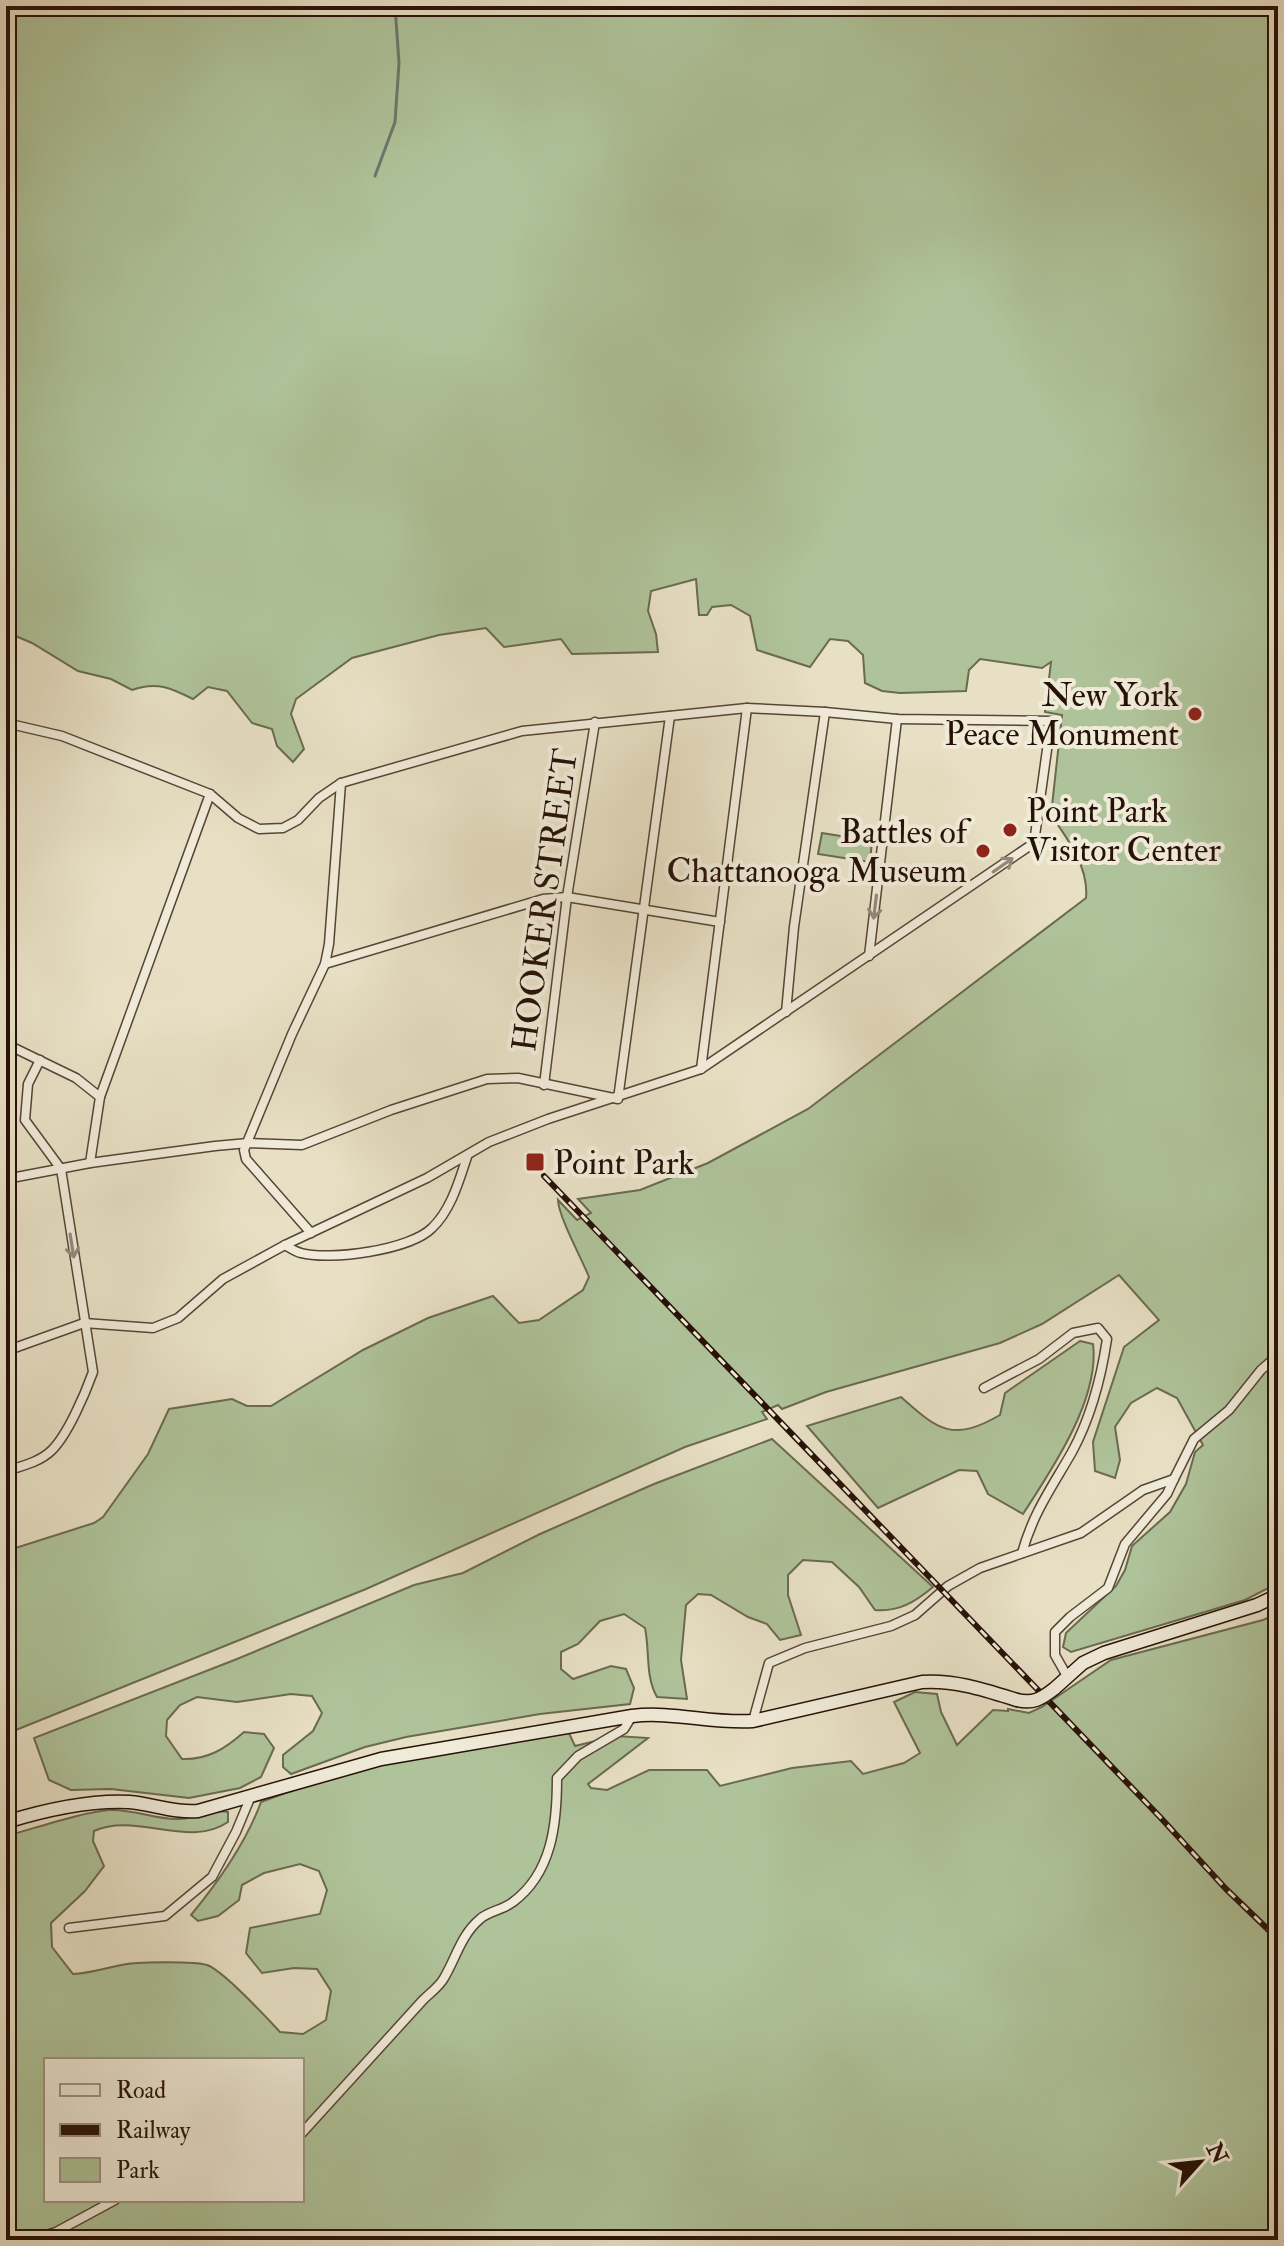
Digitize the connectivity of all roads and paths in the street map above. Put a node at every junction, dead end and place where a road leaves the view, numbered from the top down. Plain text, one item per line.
1 (747, 708) junction
2 (825, 712) junction
3 (670, 716) junction
4 (897, 719) junction
5 (595, 722) junction
6 (6, 723) edge
7 (341, 783) junction
8 (210, 794) junction
9 (567, 897) junction
10 (645, 908) junction
11 (720, 922) junction
12 (869, 956) junction
13 (325, 964) junction
14 (786, 1012) junction
15 (6, 1044) edge
16 (40, 1060) junction
17 (701, 1069) junction
18 (544, 1085) junction
19 (100, 1097) junction
20 (618, 1099) junction
21 (248, 1143) junction
22 (468, 1156) junction
23 (90, 1163) junction
24 (61, 1169) junction
25 (6, 1179) edge
26 (311, 1233) junction
27 (285, 1245) junction
28 (84, 1323) junction
29 (6, 1351) edge
30 (1278, 1355) edge
31 (984, 1388) dead end
32 (6, 1471) edge
33 (1174, 1479) junction
34 (1022, 1553) junction
35 (1278, 1595) edge
36 (1067, 1676) junction
37 (632, 1716) junction
38 (753, 1721) junction
39 (251, 1796) junction
40 (6, 1822) edge
41 (69, 1928) dead end
42 (304, 2131) edge
43 (111, 2202) edge
44 (6, 2236) edge

1 - 2 street
1 - 3 street
1 - 11 street
2 - 4 street
2 - 14 street
3 - 5 street
3 - 10 street
4 -> 12 street
12 -> 4 street
5 - 7 street
5 - 9 street, HOOKER STREET
6 - 8 street
7 - 8 street
7 - 13 street
8 - 19 street
9 - 10 street
9 - 13 street
9 - 18 street, HOOKER STREET
10 - 11 street
10 - 20 street
11 - 17 street
12 - 14 street
13 - 21 street
14 - 17 street
15 - 16 street
16 - 19 street
16 - 24 street
17 - 20 street
18 - 20 street
18 - 21 street
19 - 23 street
20 - 22 street
21 - 23 street
21 - 26 street
22 - 26 street
22 - 27 street
23 - 24 street
24 - 25 street
24 -> 28 street
26 - 27 street
27 - 28 street
28 - 29 street
28 - 32 street
30 - 33 street
31 - 34 street
33 - 34 street
33 - 36 street
34 - 38 street
35 - 36 main road
36 - 38 main road, bridge
37 - 38 main road
37 - 39 main road
37 - 42 street
39 - 40 main road
39 - 41 street
43 - 44 street

